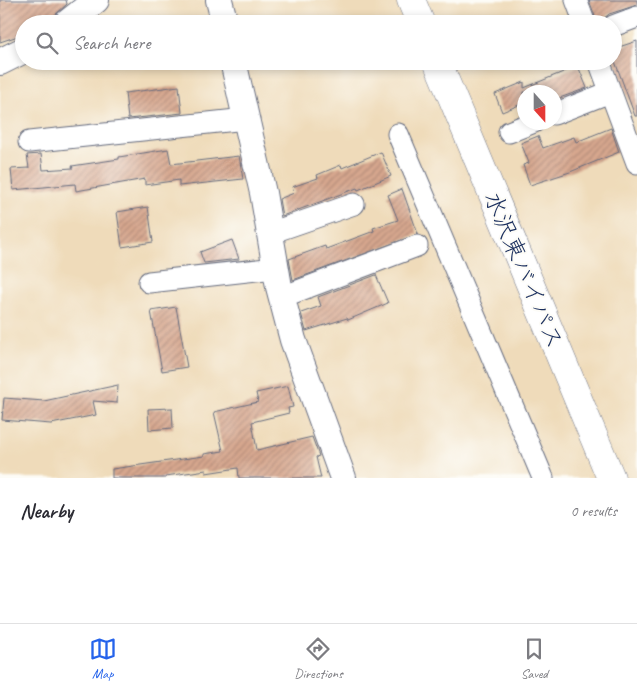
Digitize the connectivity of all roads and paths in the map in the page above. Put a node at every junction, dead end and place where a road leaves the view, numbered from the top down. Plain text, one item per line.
1 (96, 0) edge
2 (219, 0) edge
3 (411, 0) edge
4 (576, 0) edge
5 (77, 15) edge
6 (222, 15) edge
7 (417, 15) edge
8 (582, 15) edge
9 (637, 18) edge
10 (622, 23) edge
11 (15, 54) edge
12 (0, 62) edge
13 (235, 70) edge
14 (441, 70) edge
15 (602, 70) edge
16 (610, 92) junction
17 (562, 111) edge
18 (246, 119) junction
19 (630, 123) edge
20 (517, 129) edge
21 (509, 132) dead end
22 (398, 134) dead end
23 (29, 142) dead end
24 (637, 163) edge
25 (354, 204) dead end
26 (270, 233) junction
27 (417, 246) dead end
28 (275, 268) junction
29 (149, 282) dead end
30 (282, 297) junction
31 (343, 478) edge
32 (543, 478) edge
33 (611, 478) edge

1 - 5 street
2 - 6 street
3 - 7 highway
4 - 8 street
9 - 10 street
11 - 12 street
13 - 18 street
14 - 33 highway, 水沢東バイパス
15 - 16 street
16 - 17 street
16 - 19 street
18 - 23 street
18 - 26 street
19 - 24 street
20 - 21 street
22 - 32 street
25 - 26 street
26 - 28 street
27 - 30 street
28 - 29 street
28 - 30 street
30 - 31 street

